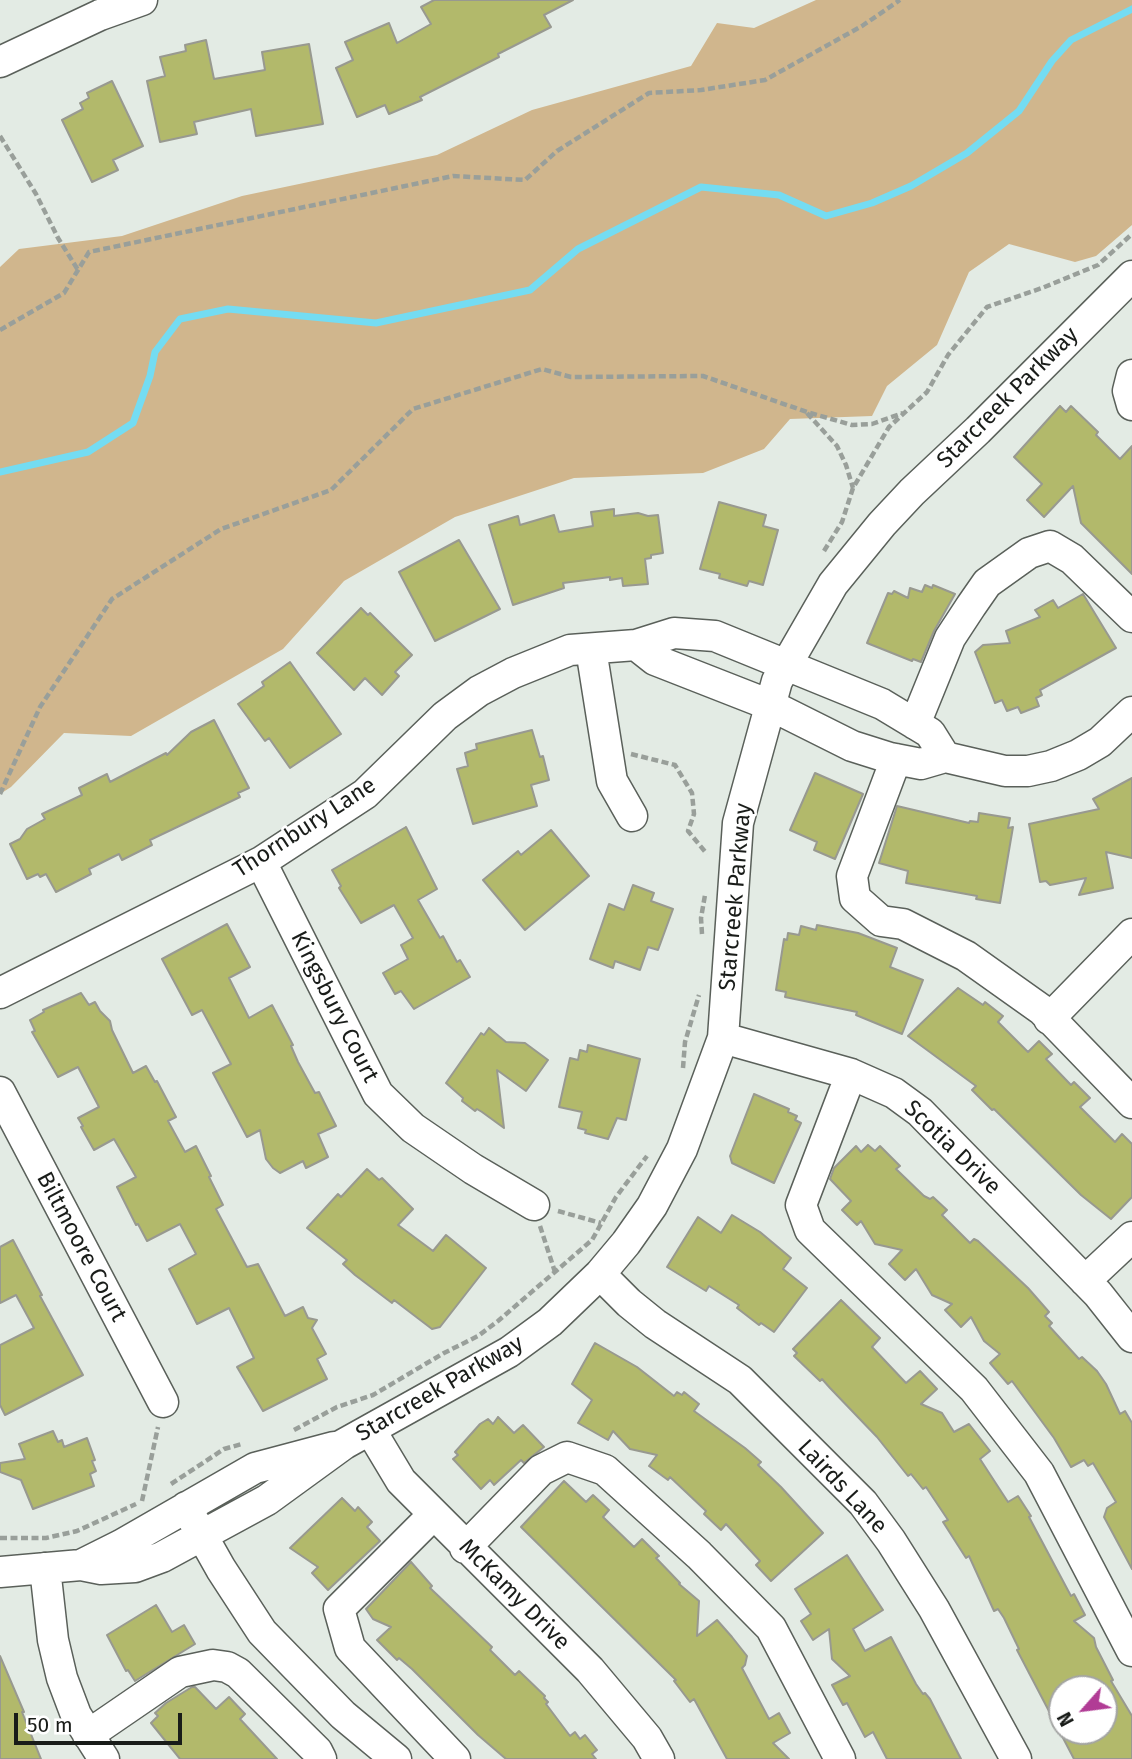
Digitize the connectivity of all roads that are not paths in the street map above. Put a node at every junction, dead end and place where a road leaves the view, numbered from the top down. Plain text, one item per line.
1 (142, 0) edge
2 (1, 59) edge
3 (1132, 276) edge
4 (1132, 375) edge
5 (1132, 404) edge
6 (1132, 617) edge
7 (636, 645) junction
8 (591, 649) junction
9 (788, 665) junction
10 (770, 705) junction
11 (1132, 712) edge
12 (915, 724) junction
13 (945, 757) junction
14 (896, 759) junction
15 (632, 816) dead end
16 (261, 862) junction
17 (1132, 934) edge
18 (0, 993) edge
19 (1049, 1018) junction
20 (723, 1038) junction
21 (851, 1074) junction
22 (0, 1092) edge
23 (1132, 1103) edge
24 (534, 1205) road end
25 (1132, 1237) edge
26 (600, 1274) junction
27 (1085, 1281) junction
28 (1132, 1337) edge
29 (163, 1402) road end
30 (371, 1431) junction
31 (344, 1444) junction
32 (186, 1507) junction
33 (433, 1515) junction
34 (202, 1536) junction
35 (465, 1548) junction
36 (81, 1565) junction
37 (45, 1568) junction
38 (0, 1572) edge
39 (1132, 1651) edge
40 (343, 1716) junction
41 (96, 1747) edge
42 (321, 1759) edge
43 (366, 1759) edge
44 (396, 1759) edge
45 (455, 1759) edge
46 (659, 1759) edge
47 (839, 1759) edge
48 (1016, 1759) edge

1 - 2 street
3 - 9 street, Starcreek Parkway
4 - 5 street
6 - 12 street
7 - 8 street, Thornbury Lane
7 - 9 street, Thornbury Lane
7 - 10 street
8 - 15 street
8 - 16 street, Thornbury Lane
9 - 10 street, Starcreek Parkway
9 - 12 street, Thornbury Lane
10 - 14 street
10 - 20 street, Starcreek Parkway
11 - 13 street
12 - 13 street, Thornbury Lane
13 - 14 street
14 - 19 street
16 - 18 street, Thornbury Lane
16 - 24 street, Kingsbury Court
17 - 19 street
19 - 23 street
20 - 21 street, Scotia Drive
20 - 26 street, Starcreek Parkway
21 - 27 street, Scotia Drive
21 - 39 street
22 - 29 street, Biltmoore Court
25 - 27 street
26 - 30 street, Starcreek Parkway
26 - 48 street, Lairds Lane
27 - 28 street, Scotia Drive
30 - 31 street, Starcreek Parkway
30 - 33 street, McKamy Drive
31 - 32 street, Starcreek Parkway
31 - 34 street, Starcreek Parkway
32 - 34 street
32 - 36 street, Starcreek Parkway
33 - 35 street, McKamy Drive
33 - 45 street
34 - 36 street, Starcreek Parkway
34 - 40 street
35 - 46 street, McKamy Drive
35 - 47 street
36 - 37 street, Starcreek Parkway
37 - 38 street, Starcreek Parkway
37 - 41 street
40 - 43 street
40 - 44 street
41 - 42 street

